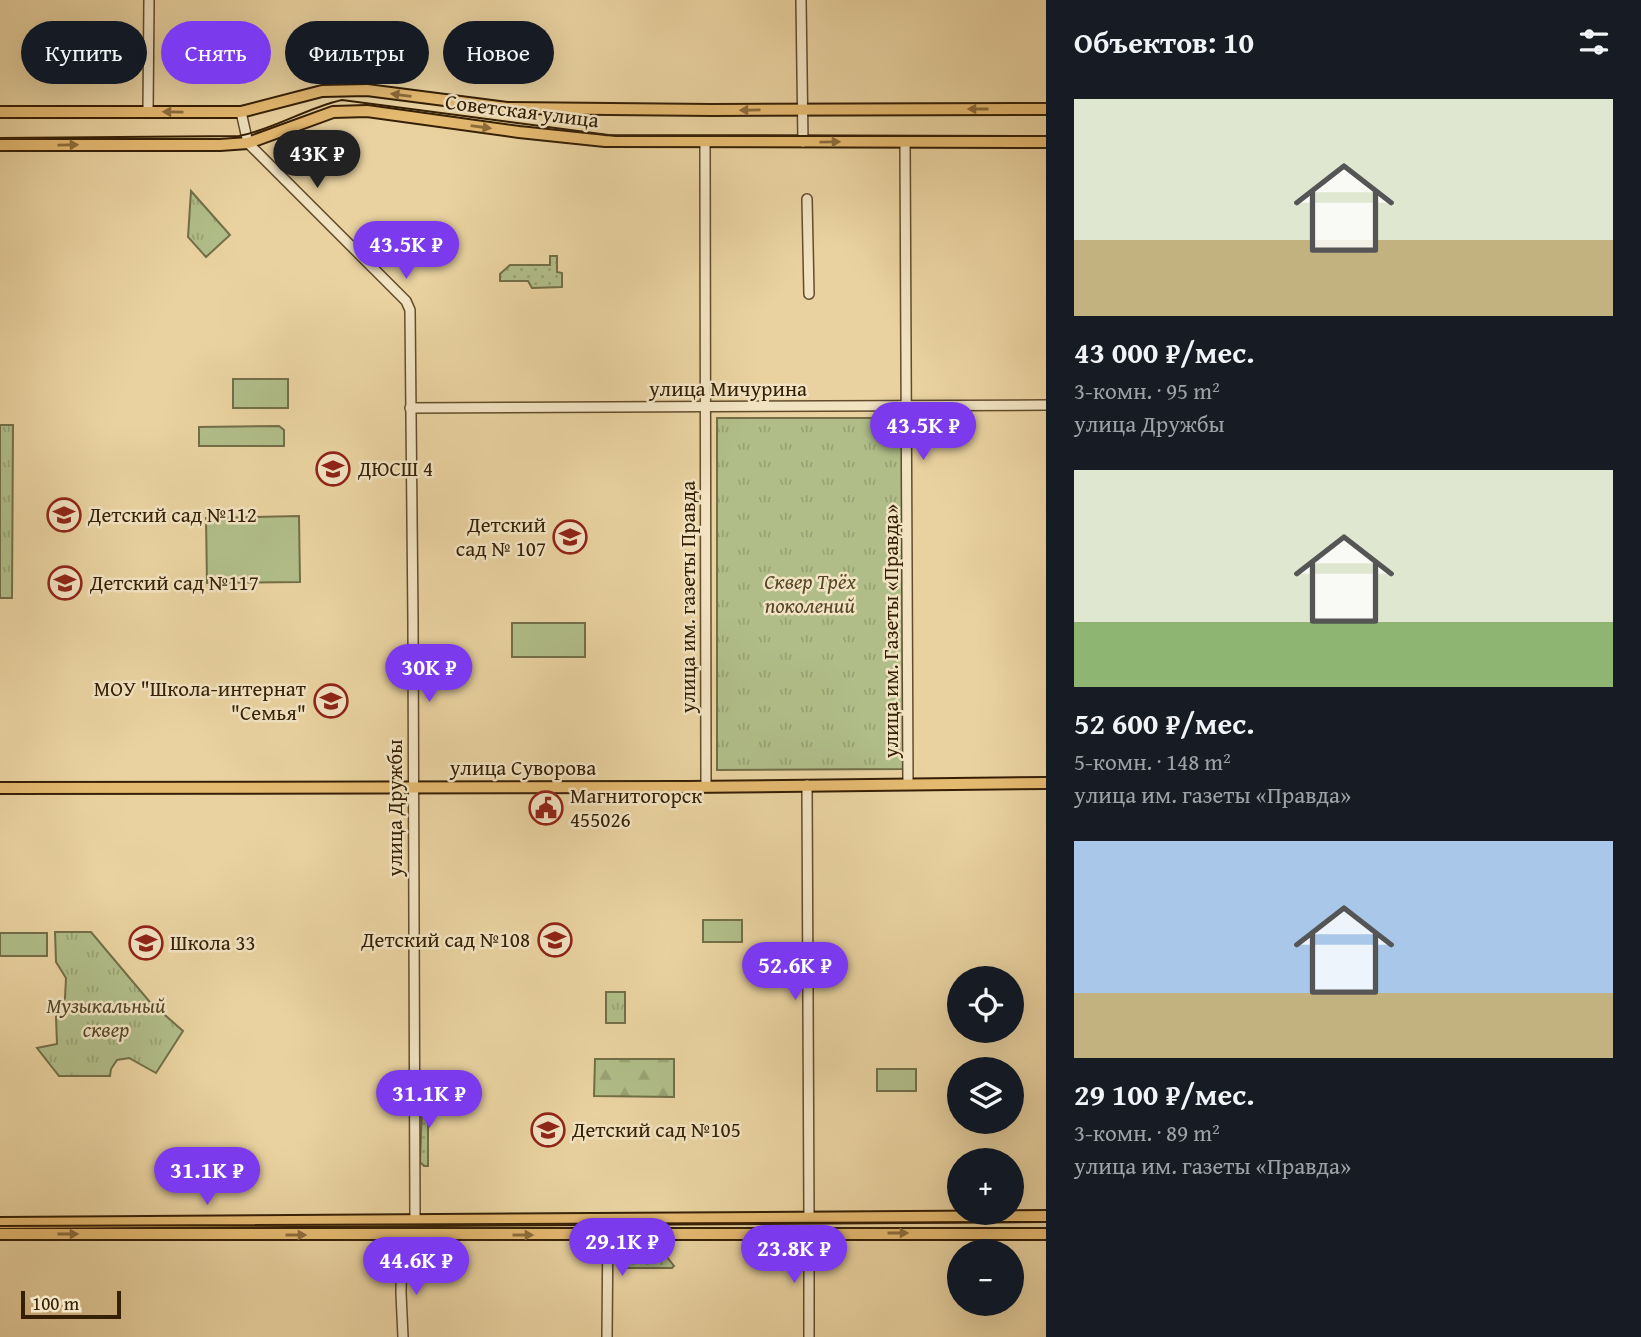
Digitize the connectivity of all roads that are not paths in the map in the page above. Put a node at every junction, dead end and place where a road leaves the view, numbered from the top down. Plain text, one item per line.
1 (149, 0) edge
2 (801, 0) edge
3 (802, 109) junction
4 (1046, 109) edge
5 (0, 112) edge
6 (148, 112) junction
7 (241, 112) junction
8 (905, 141) junction
9 (705, 142) junction
10 (803, 142) junction
11 (1046, 142) edge
12 (248, 143) junction
13 (0, 145) edge
14 (807, 199) dead end
15 (809, 294) dead end
16 (1046, 405) edge
17 (907, 406) junction
18 (705, 407) junction
19 (410, 408) junction
20 (1046, 783) edge
21 (908, 784) junction
22 (807, 785) junction
23 (706, 786) junction
24 (414, 787) junction
25 (0, 788) edge
26 (1046, 1216) edge
27 (809, 1218) junction
28 (608, 1219) junction
29 (402, 1220) junction
30 (415, 1220) junction
31 (0, 1223) edge
32 (809, 1233) junction
33 (0, 1234) edge
34 (1046, 1234) edge
35 (402, 1235) junction
36 (415, 1235) junction
37 (607, 1235) junction
38 (403, 1337) edge
39 (607, 1337) edge
40 (809, 1337) edge

1 - 6 street
2 - 3 street
4 -> 3 main road, Советская улица
3 -> 7 main road, Советская улица
3 - 10 street
5 - 6 main road, Советская улица
7 -> 6 main road, Советская улица
7 - 12 street
10 -> 8 main road, Советская улица
8 - 11 main road, Советская улица
8 - 17 street, улица им. Газеты «Правда»
9 - 10 main road, Советская улица
12 -> 9 main road, Советская улица
9 - 18 street
13 -> 12 main road, Советская улица
12 - 19 street, улица Дружбы
14 - 15 street
16 - 17 street, улица Мичурина
17 - 18 street, улица Мичурина
17 - 21 street, улица им. Газеты «Правда»
18 - 19 street, улица Мичурина
18 - 23 street, улица им. газеты Правда
19 - 24 street, улица Дружбы
20 - 21 main road, улица Суворова
21 - 22 main road, улица Суворова
22 - 23 main road, улица Суворова
22 - 27 street
23 - 24 main road, улица Суворова
24 - 25 main road, улица Суворова
24 - 30 street, улица Дружбы
26 - 27 main road
27 - 28 main road
27 - 32 main road
28 - 30 main road
28 - 37 street
29 - 30 main road
29 - 31 main road
29 - 35 main road
30 - 36 main road, улица Дружбы
32 -> 34 main road
32 - 37 main road
32 - 40 street
33 -> 35 main road
35 - 36 main road
35 - 38 street
36 -> 37 main road
37 - 39 street

